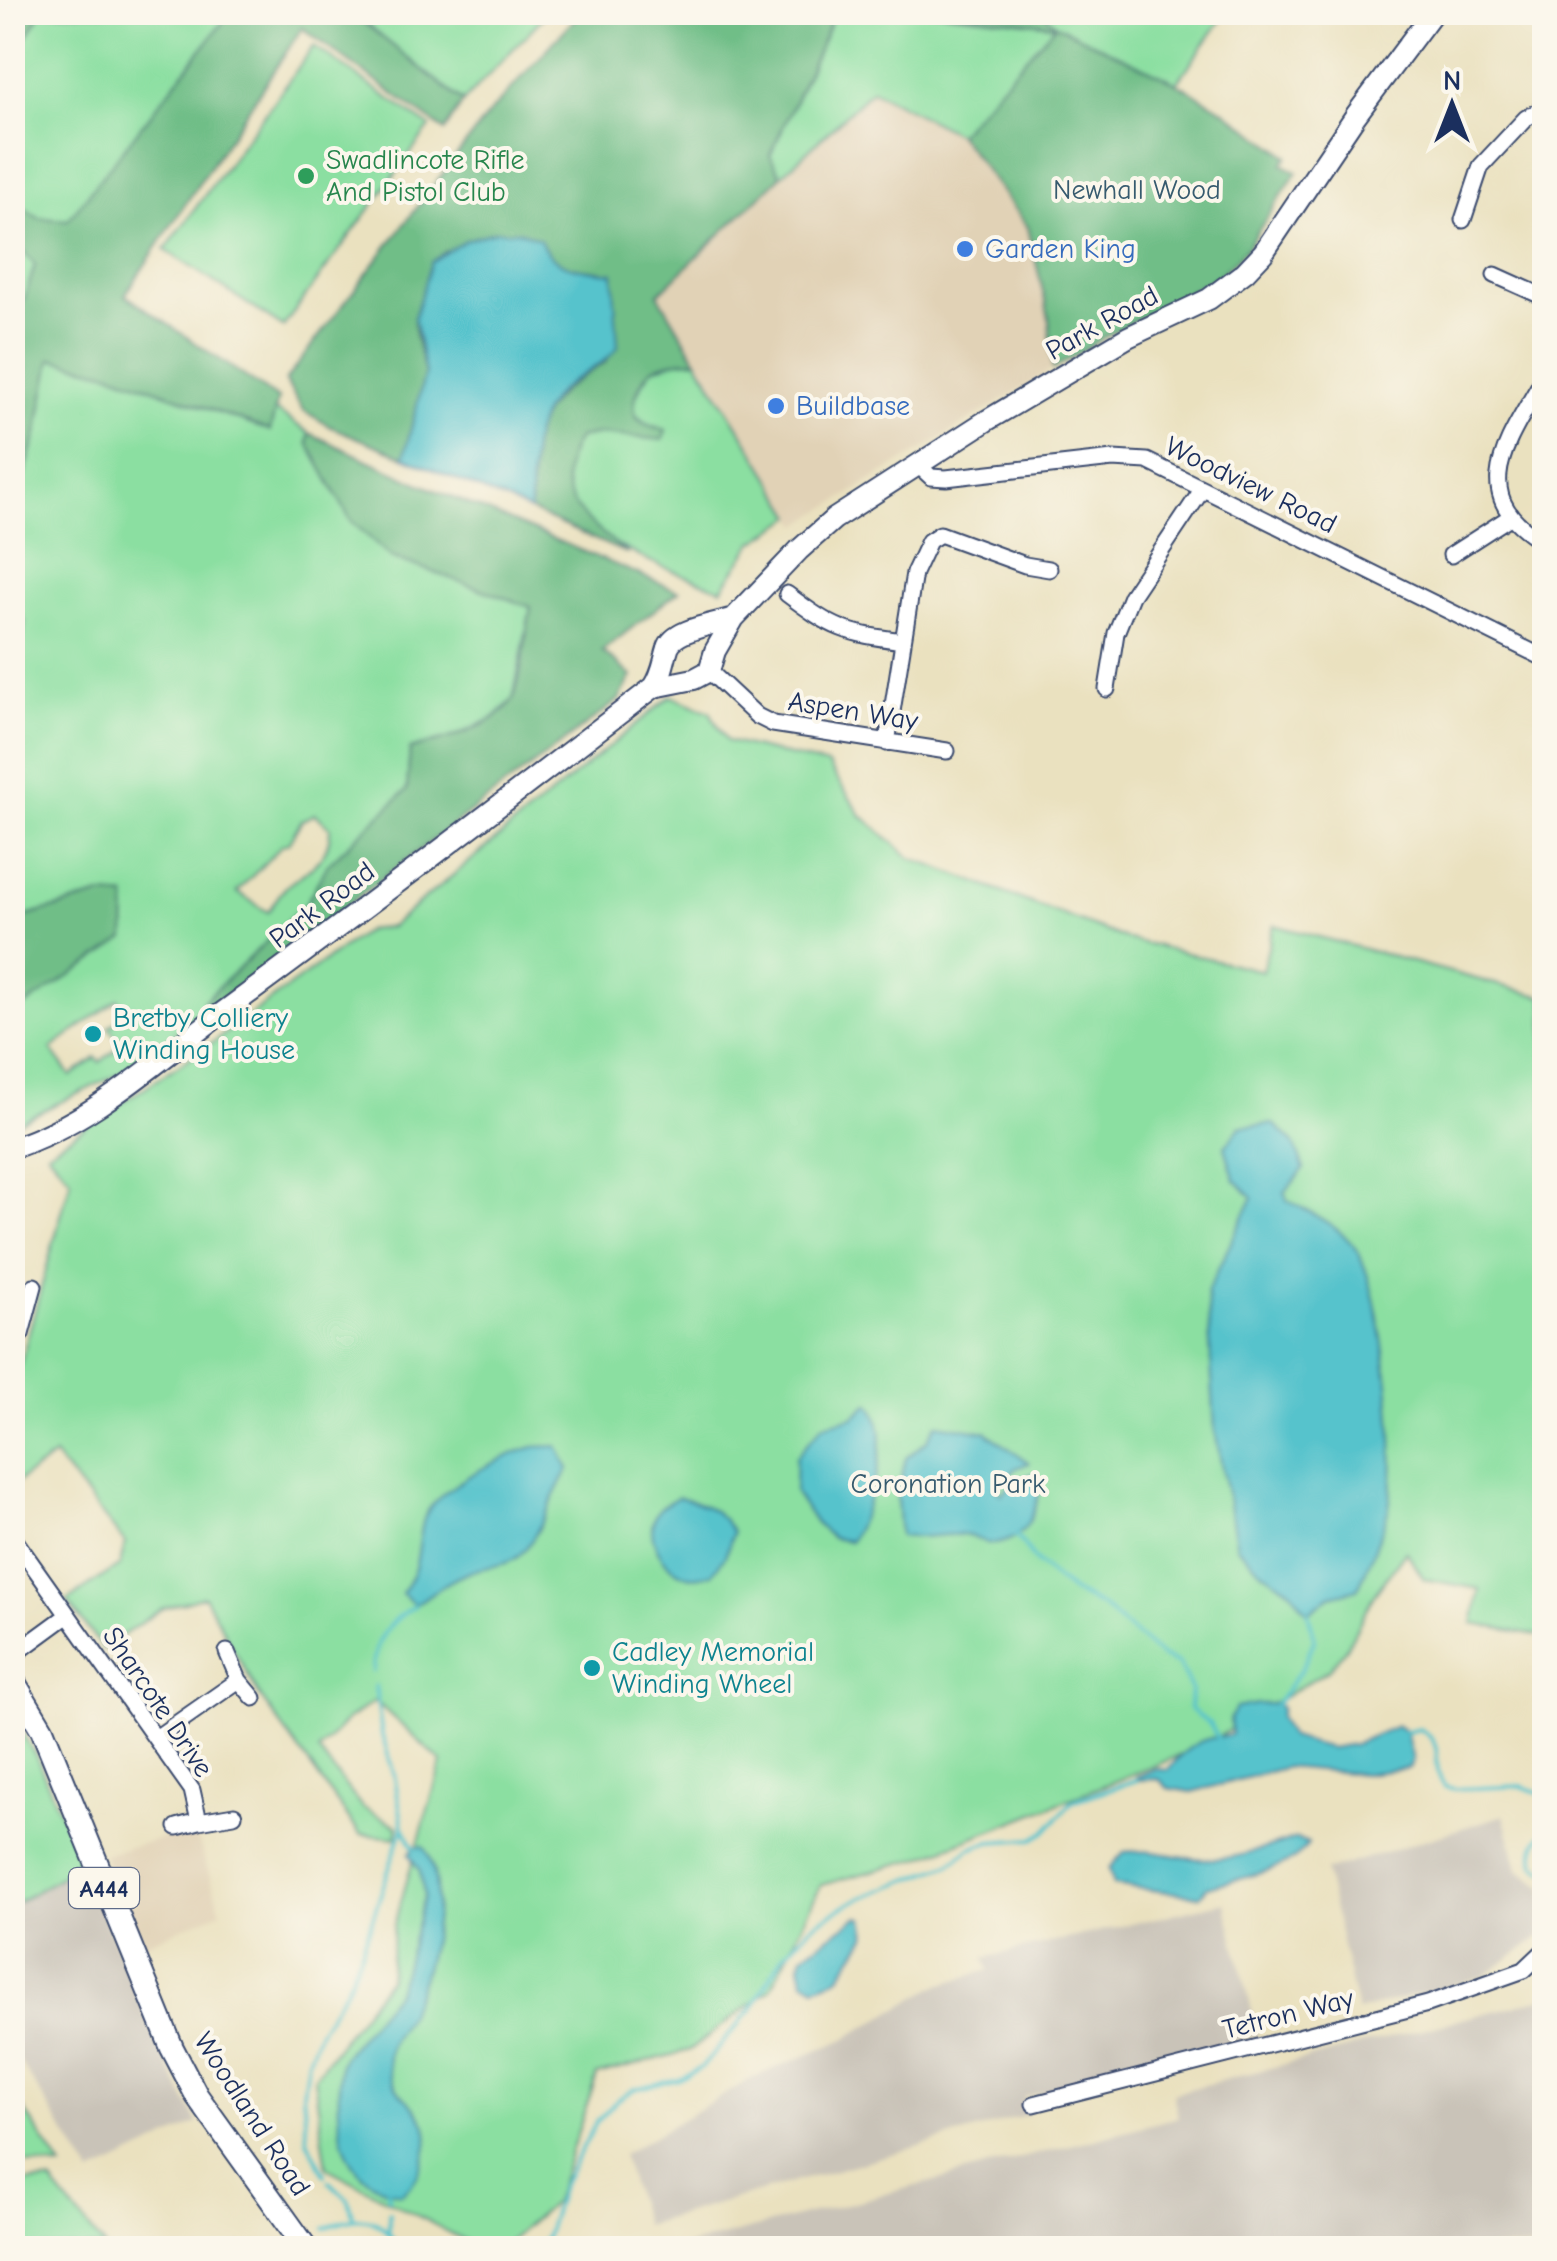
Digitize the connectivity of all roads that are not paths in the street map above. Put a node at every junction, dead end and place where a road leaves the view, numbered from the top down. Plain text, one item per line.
1 (1433, 12) edge
2 (1544, 109) edge
3 (1463, 220) dead end
4 (1495, 275) dead end
5 (1544, 297) edge
6 (1544, 376) edge
7 (918, 465) junction
8 (1202, 490) junction
9 (1510, 516) junction
10 (1544, 520) edge
11 (1540, 539) edge
12 (1451, 554) dead end
13 (1049, 569) dead end
14 (787, 594) dead end
15 (734, 618) junction
16 (694, 630) junction
17 (903, 640) junction
18 (667, 656) junction
19 (1544, 658) edge
20 (712, 661) junction
21 (687, 678) junction
22 (654, 687) junction
23 (1106, 689) dead end
24 (887, 742) junction
25 (946, 751) dead end
26 (12, 1148) edge
27 (34, 1286) dead end
28 (19, 1310) edge
29 (20, 1334) dead end
30 (12, 1536) edge
31 (68, 1615) junction
32 (227, 1652) dead end
33 (12, 1656) edge
34 (12, 1680) edge
35 (239, 1680) junction
36 (254, 1698) dead end
37 (156, 1738) junction
38 (234, 1814) dead end
39 (199, 1821) junction
40 (176, 1827) dead end
41 (1544, 1951) edge
42 (1034, 2104) dead end
43 (306, 2248) edge

1 - 7 main road, Park Road
2 - 3 street
4 - 5 street
6 - 9 street
7 - 8 street, Woodview Road
7 - 15 main road, Park Road
8 - 19 street, Woodview Road
8 - 23 street
9 - 11 street
9 - 12 street
10 - 11 street
13 - 17 street
14 - 17 street
15 - 16 main road, Park Road
15 - 20 main road, Park Road
16 - 18 main road, Park Road
16 - 20 main road
17 - 24 street
18 - 21 main road
18 - 22 main road, Park Road
20 - 21 main road, Park Road
20 - 24 street, Aspen Way
21 - 22 main road, Park Road
22 - 26 main road, Park Road
24 - 25 street, Aspen Way
27 - 28 street
28 - 29 street
30 - 31 street, Sharcote Drive
31 - 33 street
31 - 37 street, Sharcote Drive
32 - 35 street
34 - 43 highway, Woodland Road / A444
35 - 36 street
35 - 37 street
37 - 39 street, Sharcote Drive
38 - 39 street, Sharcote Drive
39 - 40 street, Sharcote Drive
41 - 42 street, Tetron Way

